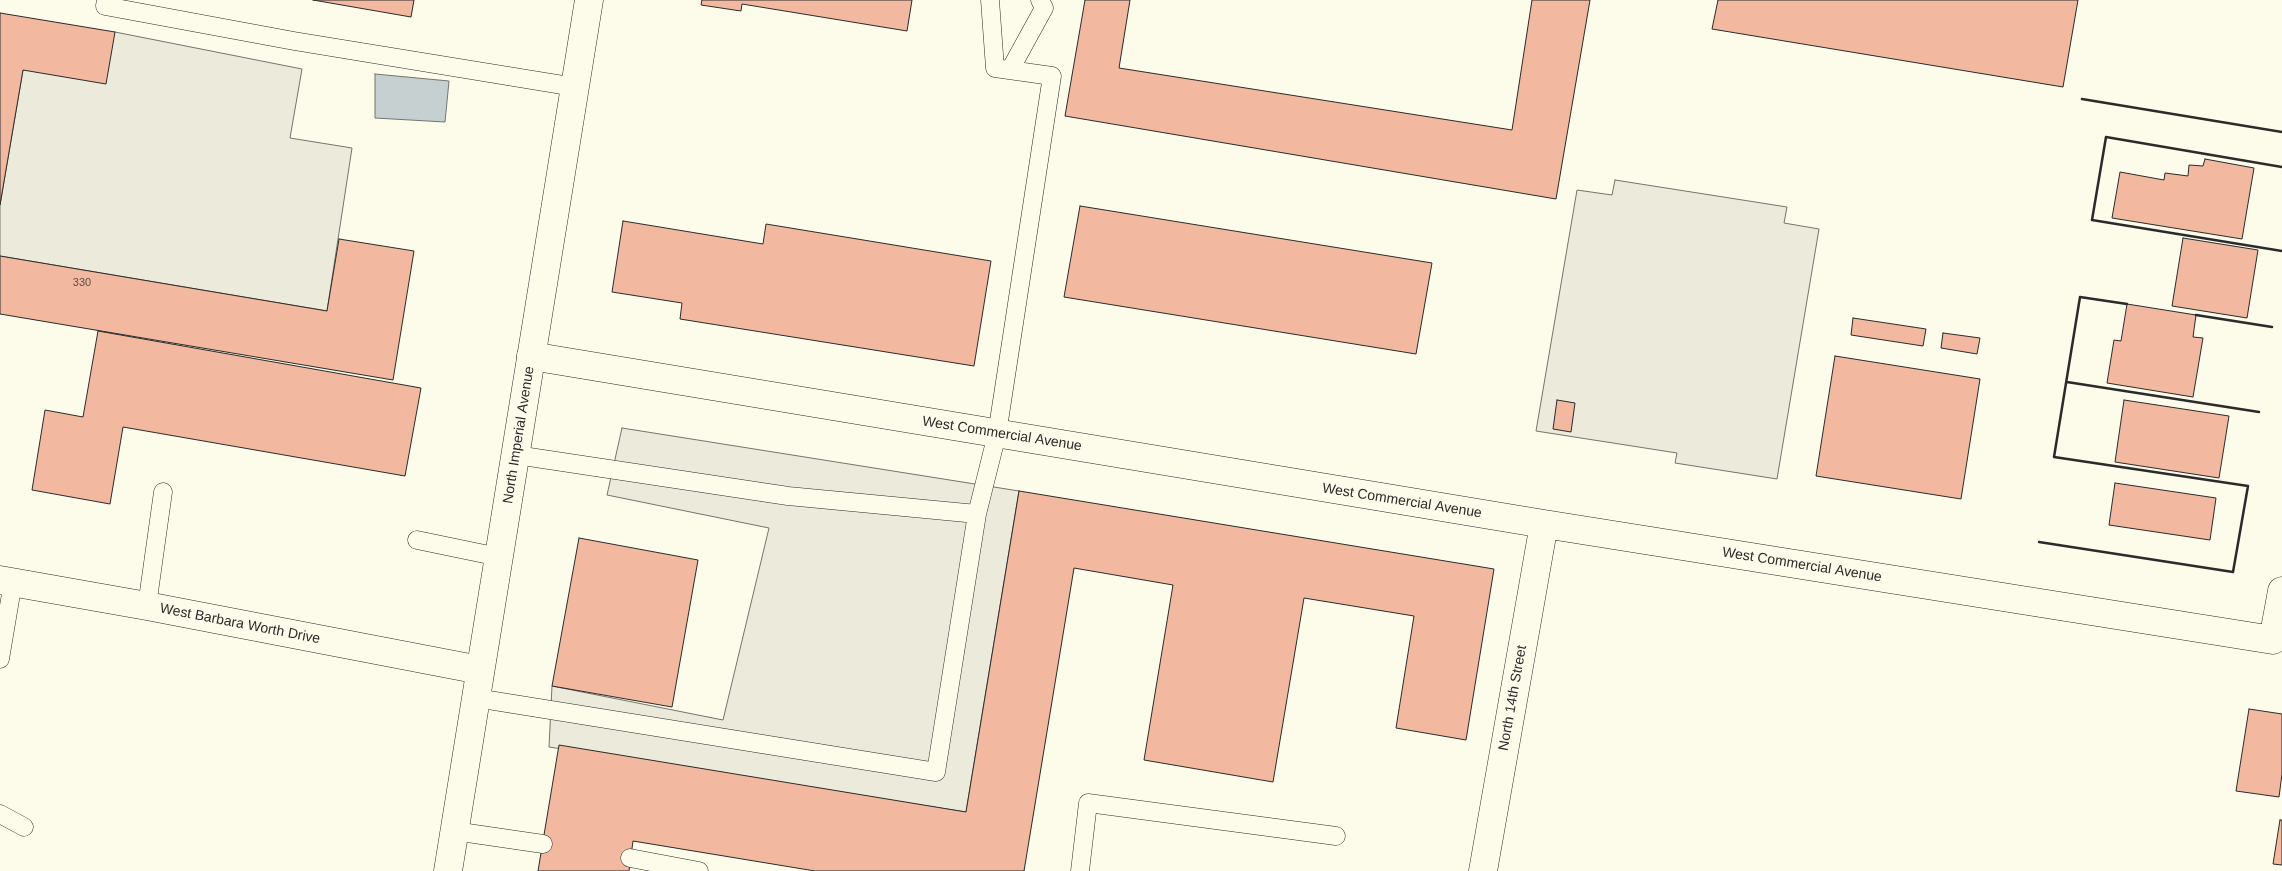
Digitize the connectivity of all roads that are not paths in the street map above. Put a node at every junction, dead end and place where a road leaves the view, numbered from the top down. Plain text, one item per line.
1 (106, 0) edge
2 (589, 0) edge
3 (990, 0) edge
4 (1040, 0) edge
5 (1002, 69) junction
6 (575, 87) junction
7 (531, 356) junction
8 (997, 434) junction
9 (516, 456) junction
10 (163, 492) dead end
11 (977, 514) junction
12 (1544, 524) junction
13 (416, 540) dead end
14 (499, 557) junction
15 (7, 581) edge
16 (2282, 591) edge
17 (147, 606) junction
18 (0, 659) edge
19 (480, 670) junction
20 (476, 698) junction
21 (0, 814) edge
22 (24, 828) dead end
23 (454, 831) junction
24 (1336, 836) dead end
25 (542, 844) dead end
26 (630, 858) dead end
27 (448, 871) edge
28 (699, 871) edge
29 (1080, 871) edge
30 (1483, 871) edge

1 - 6 lane
2 - 6 main road, North Imperial Avenue
3 - 5 lane
4 - 5 lane
5 - 8 lane
6 - 7 main road, North Imperial Avenue
7 - 8 main road, West Commercial Avenue
7 - 9 main road, North Imperial Avenue
8 - 11 lane
8 - 12 main road, West Commercial Avenue
9 - 11 lane
9 - 14 main road, North Imperial Avenue
10 - 17 lane
11 - 20 lane
12 - 16 main road, West Commercial Avenue
12 - 30 main road, North 14th Street
13 - 14 lane
14 - 19 main road, North Imperial Avenue
15 - 17 main road, West Barbara Worth Drive
15 - 18 lane
17 - 19 main road, West Barbara Worth Drive
19 - 20 main road, North Imperial Avenue
20 - 23 main road, North Imperial Avenue
21 - 22 lane
23 - 25 lane
23 - 27 main road, North Imperial Avenue
24 - 29 lane
26 - 28 lane

